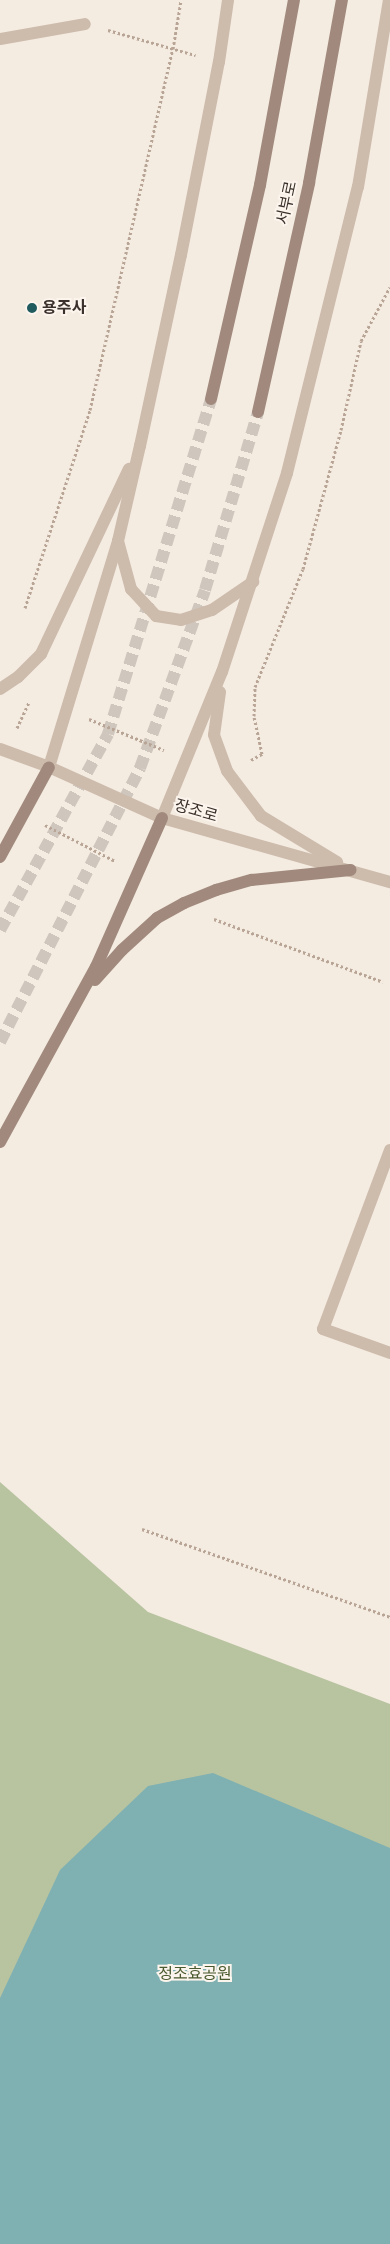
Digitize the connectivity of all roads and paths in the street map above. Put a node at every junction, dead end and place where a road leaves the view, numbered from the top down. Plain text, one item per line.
1 (181, 0) edge
2 (228, 0) edge
3 (294, 0) edge
4 (342, 0) edge
5 (389, 0) edge
6 (85, 24) joint
7 (0, 39) edge
8 (173, 49) junction
9 (390, 287) edge
10 (211, 399) tunnel mouth
11 (258, 412) tunnel mouth
12 (140, 446) junction
13 (118, 541) junction
14 (253, 582) junction
15 (25, 608) dead end
16 (222, 672) junction
17 (0, 689) edge
18 (67, 710) junction
19 (0, 750) edge
20 (262, 754) dead end
21 (187, 760) junction
22 (49, 767) junction
23 (24, 814) junction
24 (162, 818) junction
25 (0, 858) edge
26 (350, 870) junction
27 (138, 872) junction
28 (390, 882) edge
29 (211, 918) dead end
30 (383, 982) dead end
31 (84, 993) junction
32 (0, 1142) edge
33 (390, 1150) edge
34 (390, 1353) edge
35 (142, 1529) dead end
36 (390, 1617) edge

1 - 8 path
2 - 12 street
3 - 10 main road, 서부로
4 - 11 main road, 서부로
5 - 14 street
6 - 7 street
6 - 8 path
8 - 15 path
9 - 20 path
12 - 13 street
12 - 17 street
13 - 14 street
13 - 18 street
14 - 16 street
16 - 21 street
16 - 26 street
18 - 21 path
18 - 22 street
19 - 22 street, 장조로
21 - 24 street
22 - 23 main road
22 - 24 street, 장조로
23 - 25 main road
23 - 27 path
24 - 26 street, 장조로
24 - 27 main road
26 - 28 street, 장조로
26 - 31 main road
27 - 31 main road
29 - 30 path
31 - 32 main road
33 - 34 street
35 - 36 path

